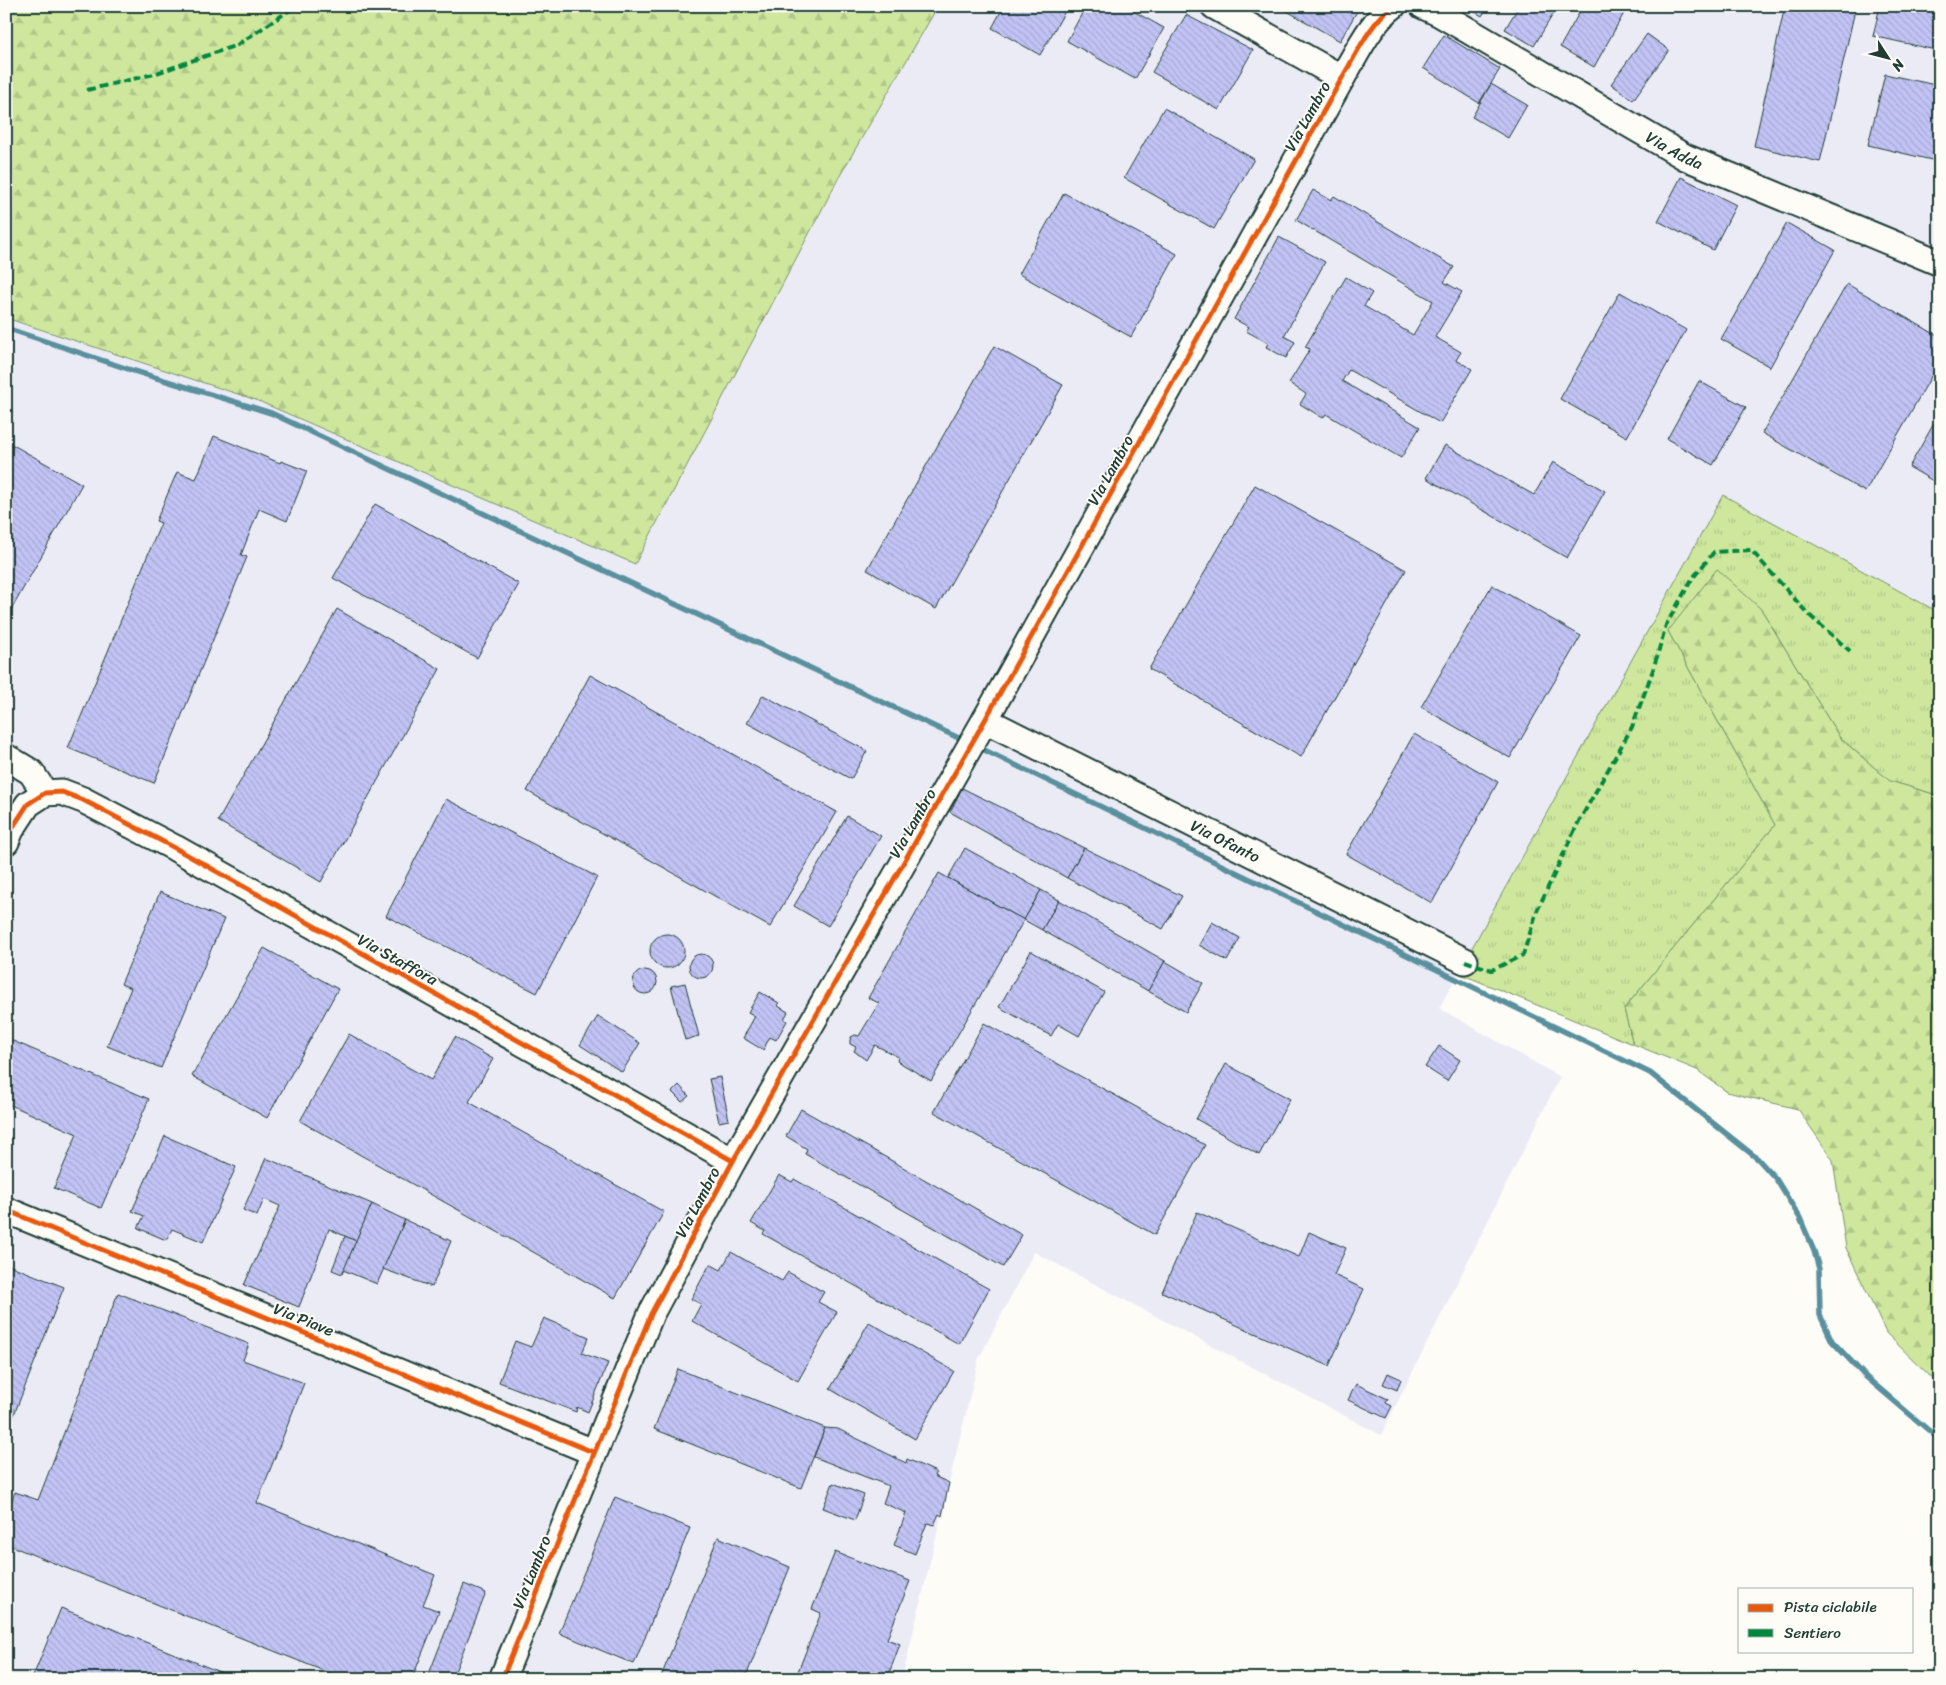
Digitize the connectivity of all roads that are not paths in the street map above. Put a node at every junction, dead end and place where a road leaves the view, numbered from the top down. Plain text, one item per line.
1 (1214, 6) edge
2 (1393, 6) edge
3 (1424, 6) edge
4 (1342, 78) junction
5 (1940, 263) edge
6 (983, 724) junction
7 (6, 758) edge
8 (45, 793) junction
9 (6, 842) edge
10 (1465, 962) dead end
11 (733, 1161) junction
12 (6, 1210) edge
13 (593, 1452) junction
14 (502, 1679) edge

1 - 4 street
2 - 4 street, Via Lambro
3 - 5 street, Via Adda
4 - 6 street, Via Lambro
6 - 10 street, Via Ofanto
6 - 11 street, Via Lambro
7 - 8 street
8 - 9 street
8 - 11 street, Via Staffora
11 - 13 street, Via Lambro
12 - 13 street, Via Piave
13 - 14 street, Via Lambro

